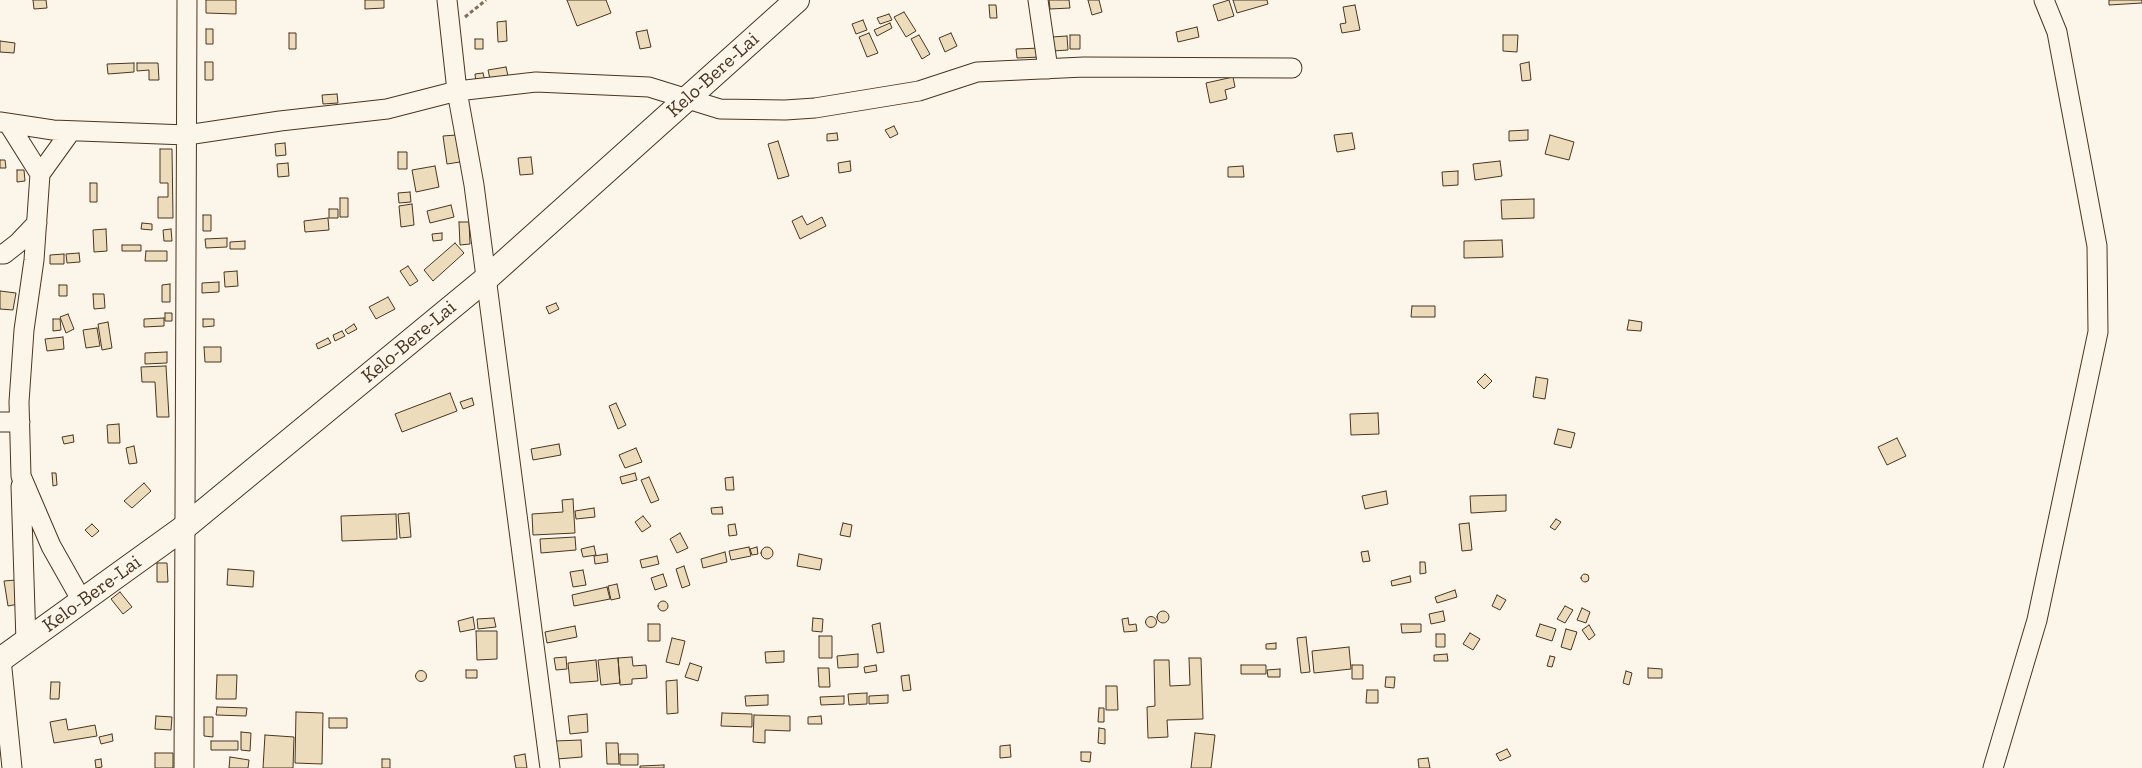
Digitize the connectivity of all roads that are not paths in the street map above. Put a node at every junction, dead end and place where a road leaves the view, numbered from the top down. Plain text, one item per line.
1 (187, 0) edge
2 (447, 0) edge
3 (797, 0) edge
4 (1038, 0) edge
5 (2044, 0) edge
6 (1292, 68) dead end
7 (1048, 69) junction
8 (457, 91) junction
9 (686, 99) junction
10 (4, 122) edge
11 (72, 131) junction
12 (187, 135) junction
13 (40, 174) junction
14 (37, 223) junction
15 (0, 254) edge
16 (487, 278) junction
17 (0, 422) edge
18 (20, 422) junction
19 (21, 476) junction
20 (186, 526) junction
21 (82, 601) junction
22 (26, 642) junction
23 (1, 660) edge
24 (12, 768) edge
25 (184, 768) edge
26 (550, 768) edge
27 (1993, 768) edge

1 - 12 street
2 - 8 street
3 - 9 main road, Kelo-Bere-Lai
4 - 7 street
5 - 27 street
6 - 7 street
7 - 9 street
8 - 9 street
8 - 12 street
8 - 16 street
9 - 16 main road, Kelo-Bere-Lai
10 - 11 street
10 - 13 street
11 - 12 street
11 - 13 street
12 - 20 street
13 - 14 street
14 - 15 street
14 - 18 street
16 - 20 main road, Kelo-Bere-Lai
16 - 26 street
17 - 18 street
18 - 19 street
19 - 21 street
19 - 22 street
20 - 21 main road, Kelo-Bere-Lai
20 - 25 street
21 - 22 main road, Kelo-Bere-Lai
22 - 23 main road, Kelo-Bere-Lai
23 - 24 street

